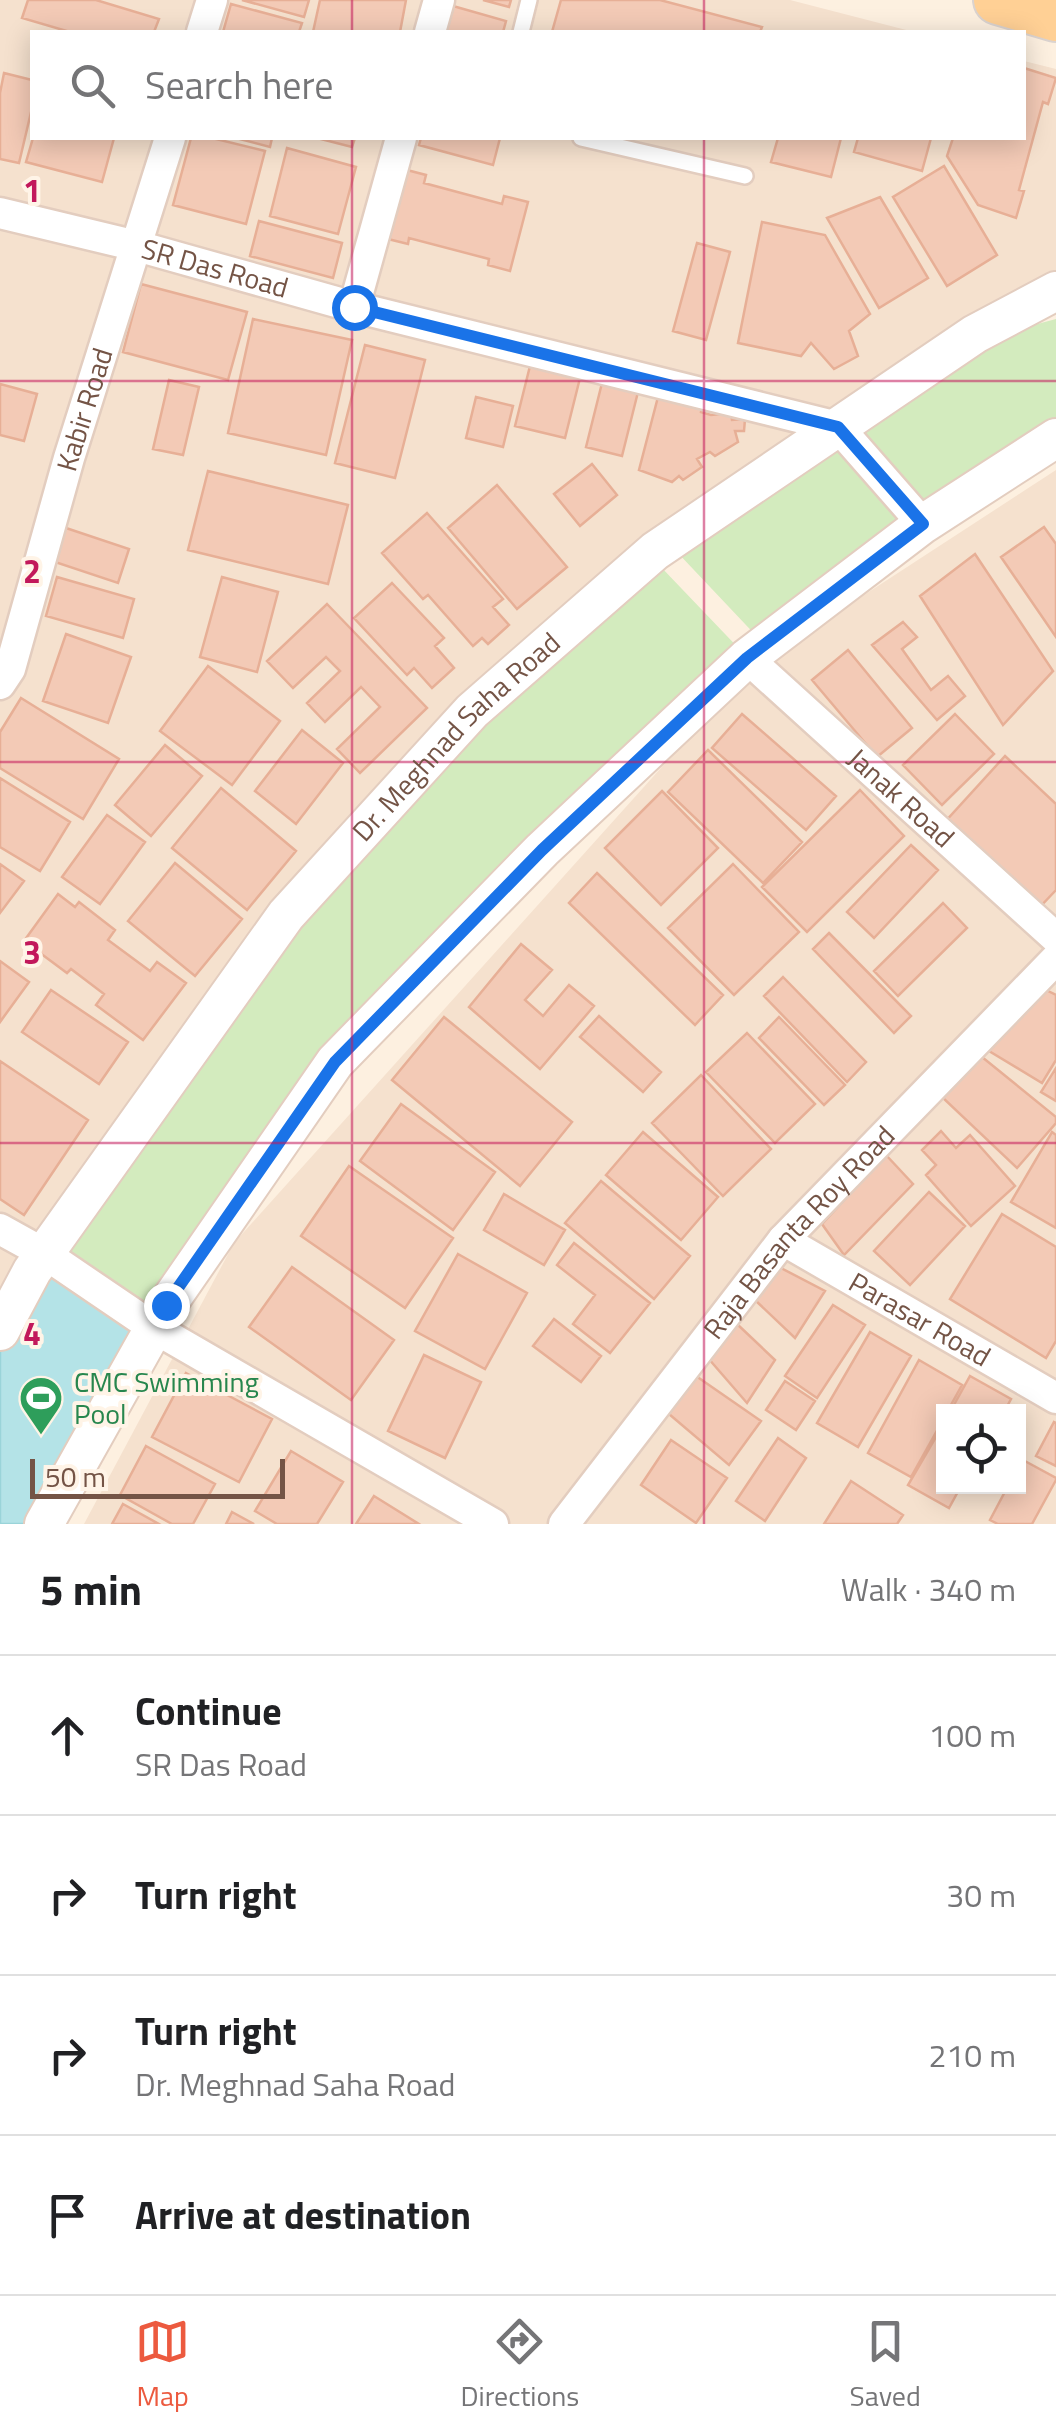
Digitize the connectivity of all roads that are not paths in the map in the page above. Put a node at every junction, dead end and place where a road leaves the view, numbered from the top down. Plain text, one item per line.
1 (212, 0) edge
2 (439, 0) edge
3 (530, 0) edge
4 (998, 0) edge
5 (1056, 17) edge
6 (203, 30) edge
7 (431, 30) edge
8 (522, 30) edge
9 (169, 140) edge
10 (400, 140) edge
11 (590, 140) edge
12 (745, 176) dead end
13 (0, 214) edge
14 (137, 246) junction
15 (1056, 291) edge
16 (354, 307) junction
17 (838, 427) junction
18 (1056, 438) edge
19 (923, 524) junction
20 (747, 658) junction
21 (0, 684) edge
22 (1056, 938) edge
23 (1056, 960) edge
24 (0, 1229) edge
25 (783, 1240) junction
26 (45, 1254) junction
27 (154, 1328) junction
28 (0, 1331) edge
29 (1056, 1398) edge
30 (44, 1524) edge
31 (493, 1524) edge
32 (564, 1524) edge

1 - 6 street
2 - 7 street
3 - 8 lane
4 - 5 main road
9 - 14 street, Kabir Road
10 - 16 street
11 - 12 lane
13 - 14 street, SR Das Road
14 - 16 street, SR Das Road
14 - 21 street, Kabir Road
15 - 17 street, Dr. Meghnad Saha Road
16 - 17 street, SR Das Road
17 - 19 street
17 - 26 street, Dr. Meghnad Saha Road
18 - 19 street
19 - 20 street
20 - 22 street, Janak Road
20 - 27 street
23 - 25 street, Raja Basanta Roy Road
24 - 26 street
25 - 29 street, Parasar Road
25 - 32 street, Raja Basanta Roy Road
26 - 27 street
26 - 28 street, Dr. Meghnad Saha Road
27 - 30 street
27 - 31 street

